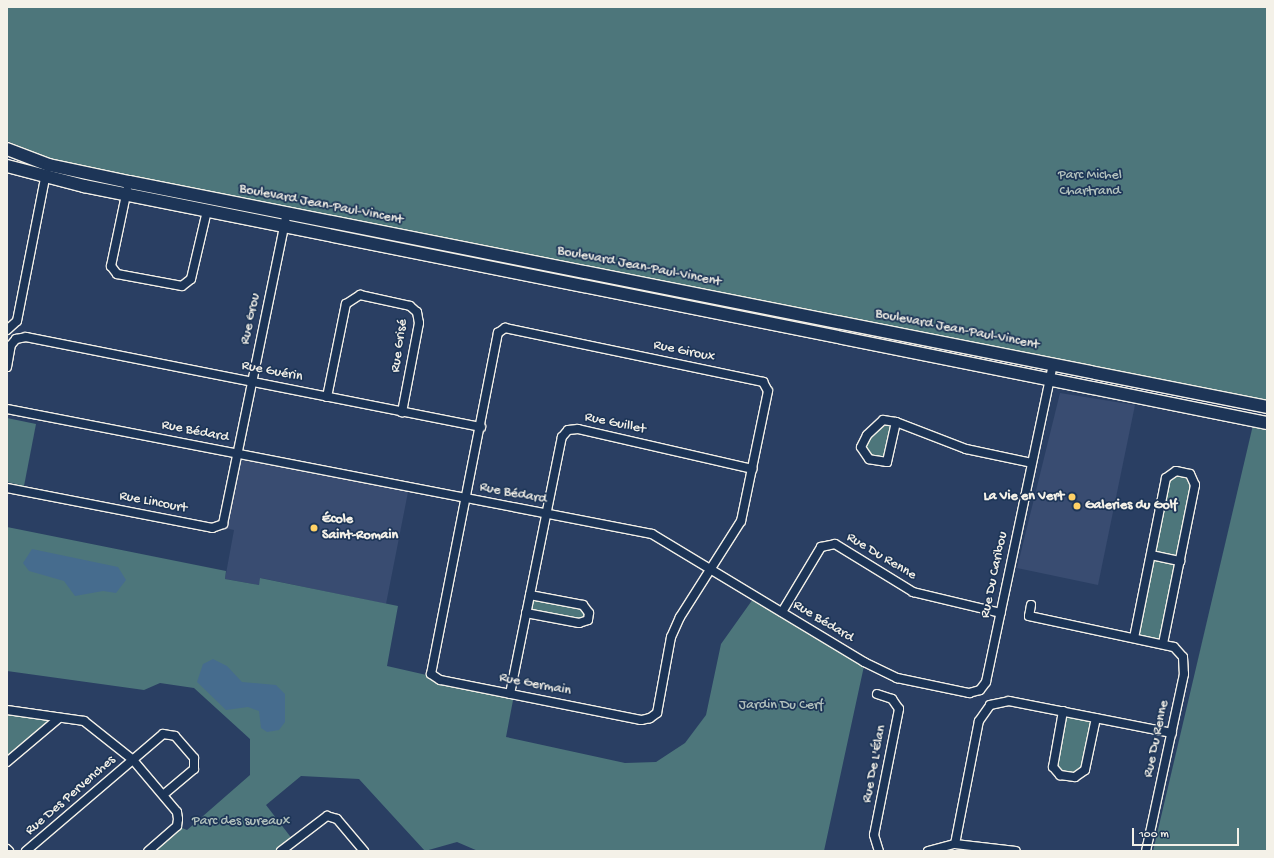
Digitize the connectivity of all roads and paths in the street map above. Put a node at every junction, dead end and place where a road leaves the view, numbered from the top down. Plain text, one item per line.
1 (7, 149) edge
2 (7, 166) edge
3 (45, 178) junction
4 (129, 182) junction
5 (126, 195) junction
6 (207, 211) junction
7 (287, 213) junction
8 (284, 227) junction
9 (7, 330) edge
10 (1053, 364) junction
11 (7, 367) edge
12 (1049, 380) junction
13 (252, 382) junction
14 (328, 397) junction
15 (1267, 407) edge
16 (7, 409) edge
17 (402, 412) junction
18 (896, 422) junction
19 (1267, 423) edge
20 (481, 427) junction
21 (237, 454) junction
22 (1032, 463) junction
23 (752, 469) junction
24 (7, 488) edge
25 (468, 498) junction
26 (546, 513) junction
27 (1151, 555) junction
28 (1180, 561) junction
29 (712, 570) junction
30 (530, 595) junction
31 (1031, 605) dead end
32 (782, 612) junction
33 (526, 613) junction
34 (1001, 613) junction
35 (1134, 638) junction
36 (1163, 644) junction
37 (980, 690) joint
38 (510, 694) junction
39 (877, 694) dead end
40 (7, 710) edge
41 (1062, 711) junction
42 (59, 718) junction
43 (1096, 718) junction
44 (1172, 733) junction
45 (133, 760) junction
46 (7, 762) edge
47 (163, 795) junction
48 (955, 844) junction
49 (1002, 850) edge
50 (26, 851) edge
51 (148, 851) edge
52 (280, 851) edge
53 (364, 851) edge
54 (879, 851) edge
55 (928, 851) edge
56 (1016, 851) edge
57 (1146, 851) edge

1 - 4 street, Boulevard Jean-Paul-Vincent
2 - 3 street, Boulevard Jean-Paul-Vincent
3 - 5 street, Boulevard Jean-Paul-Vincent
3 - 9 street
4 - 5 street
4 - 7 street, Boulevard Jean-Paul-Vincent
5 - 6 street, Boulevard Jean-Paul-Vincent
5 - 6 street
6 - 8 street, Boulevard Jean-Paul-Vincent
7 - 8 street, Rue Grou
7 - 10 street, Boulevard Jean-Paul-Vincent
8 - 12 street, Boulevard Jean-Paul-Vincent
8 - 13 street, Rue Grou
10 - 12 street, Rue Du Caribou
10 - 15 street, Boulevard Jean-Paul-Vincent
11 - 13 street, Rue Guérin
12 - 19 street, Boulevard Jean-Paul-Vincent
12 - 22 street, Rue Du Caribou
13 - 14 street, Rue Guérin
13 - 21 street, Rue Grou
14 - 17 street, Rue Guérin
14 - 17 street, Rue Grisé
16 - 21 street, Rue Bédard
17 - 20 street, Rue Guérin
18 - 18 street
18 - 22 street
20 - 23 street, Rue Giroux
20 - 25 street
21 - 24 street, Rue Lincourt
21 - 25 street, Rue Bédard
22 - 34 street, Rue Du Caribou
23 - 26 street, Rue Guillet
23 - 29 street, Rue Giroux
25 - 26 street, Rue Bédard
25 - 38 street, Rue Germain
26 - 29 street, Rue Bédard
26 - 30 street, Rue Guillet
27 - 28 street
27 - 28 street
27 - 35 street
28 - 36 street
29 - 32 street, Rue Bédard
29 - 38 street, Rue Germain
30 - 33 street, Rue Guillet
30 - 33 street
31 - 35 street, Rue Du Renne
32 - 34 street, Rue Du Renne
32 - 37 street, Rue Bédard
33 - 38 street, Rue Guillet
34 - 37 street, Rue Du Caribou
35 - 36 street, Rue Du Renne
36 - 44 street, Rue Du Renne
39 - 54 street, Rue De L'Élan
40 - 42 street, Rue Des Pervenches
41 - 43 street
41 - 43 street
41 - 48 street
42 - 45 street, Rue Des Pervenches
42 - 46 street
43 - 44 street
44 - 57 street, Rue Du Renne
45 - 47 street, Rue Des Pervenches
45 - 47 street
45 - 50 street, Rue Des Pervenches
47 - 51 street, Rue Des Pervenches
48 - 49 street
48 - 55 street
49 - 56 street
52 - 53 street

